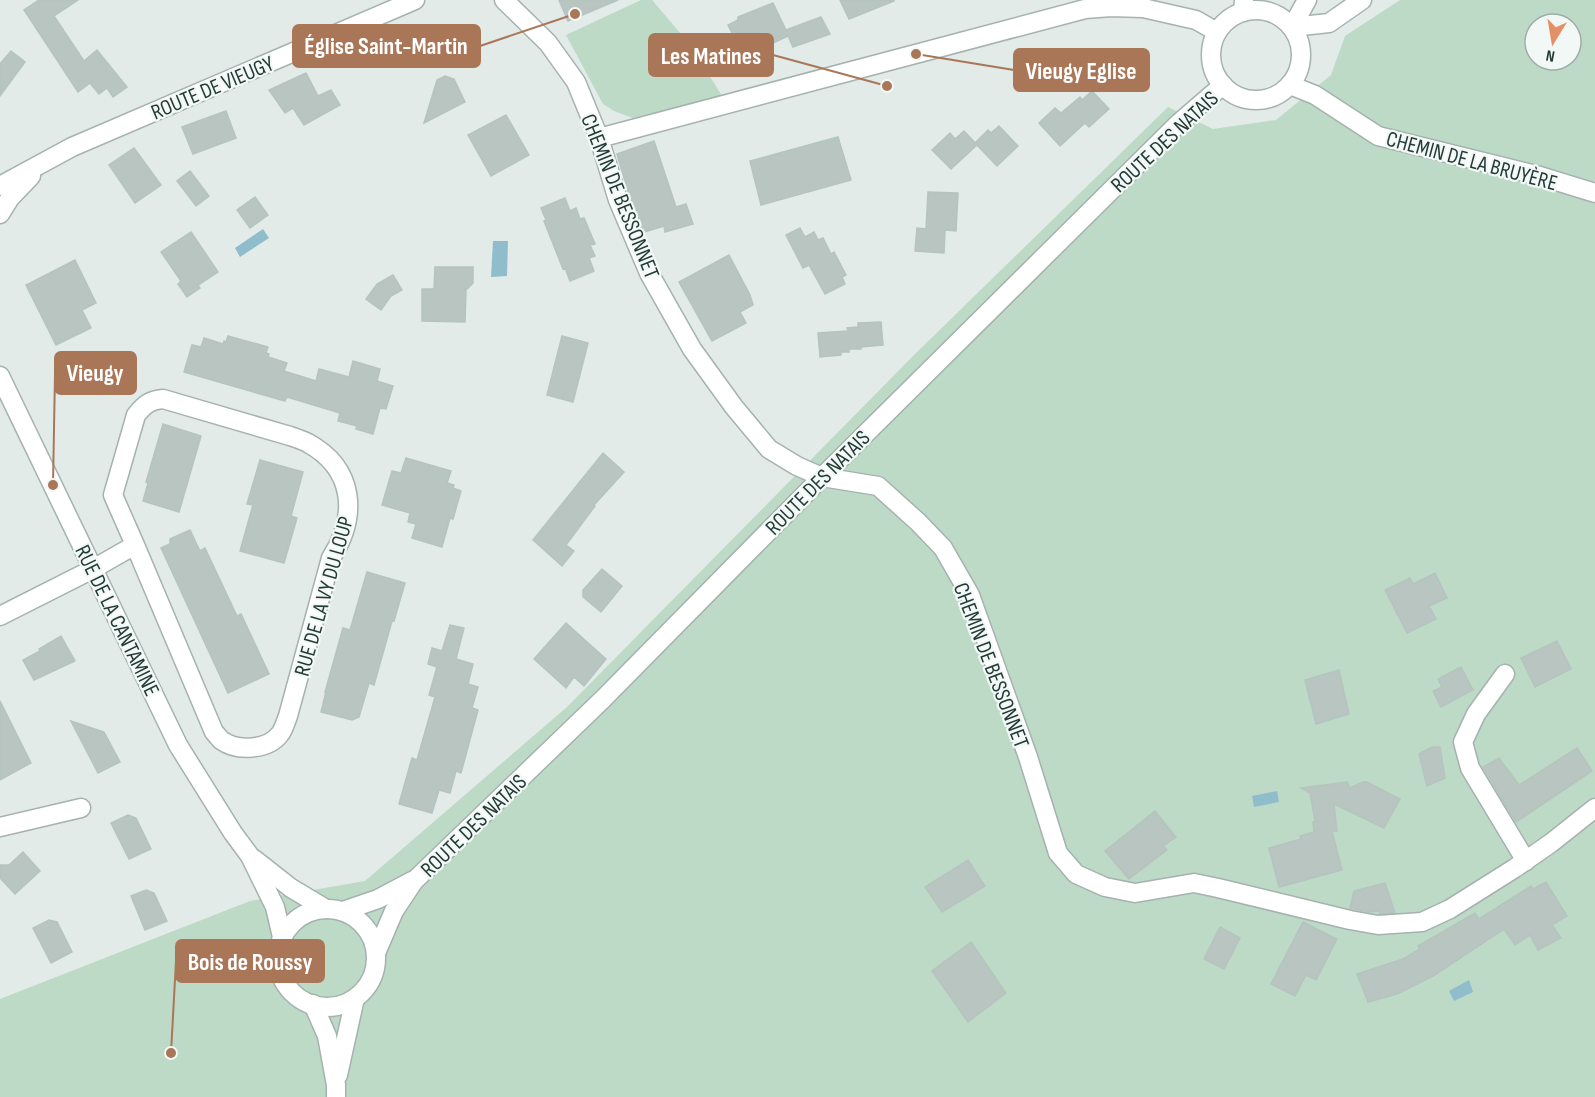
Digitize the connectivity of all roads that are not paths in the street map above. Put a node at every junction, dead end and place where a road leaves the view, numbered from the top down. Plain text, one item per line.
1 (415, 0) edge
2 (504, 0) edge
3 (1307, 0) edge
4 (1362, 0) edge
5 (1243, 6) edge
6 (1292, 27) junction
7 (1217, 32) junction
8 (1223, 85) junction
9 (1290, 85) junction
10 (599, 138) junction
11 (42, 164) junction
12 (0, 186) edge
13 (1595, 193) edge
14 (0, 214) edge
15 (0, 376) edge
16 (822, 477) junction
17 (135, 545) junction
18 (93, 569) junction
19 (0, 616) edge
20 (1505, 674) dead end
21 (81, 808) dead end
22 (1595, 808) edge
23 (0, 827) edge
24 (250, 856) junction
25 (1526, 861) junction
26 (414, 880) junction
27 (334, 910) junction
28 (282, 937) junction
29 (376, 954) junction
30 (355, 998) junction
31 (313, 1004) junction
32 (336, 1091) edge

1 - 11 street, ROUTE DE VIEUGY
2 - 10 street, CHEMIN DE BESSONNET
3 - 6 street
4 - 6 street
5 - 6 street
5 - 7 street
6 - 9 street
7 - 8 street
7 - 10 street
8 - 9 street
8 - 16 street, ROUTE DES NATAIS
9 - 13 street, CHEMIN DE LA BRUYÈRE
10 - 16 street, CHEMIN DE BESSONNET
11 - 12 street, ROUTE DE VIEUGY
11 - 14 street, ROUTE DE VIEUGY
15 - 18 street, RUE DE LA CANTAMINE
16 - 25 street, CHEMIN DE BESSONNET
16 - 26 street, ROUTE DES NATAIS
17 - 17 street, RUE DE LA VY DU LOUP
17 - 18 street
18 - 19 street
18 - 24 street, RUE DE LA CANTAMINE
20 - 25 street
21 - 23 street
22 - 25 street, CHEMIN DE BESSONNET
24 - 27 street, RUE DE LA CANTAMINE
24 - 28 street, RUE DE LA CANTAMINE
26 - 27 street, ROUTE DES NATAIS
26 - 29 street, ROUTE DES NATAIS
27 - 28 street
27 - 29 street
28 - 31 street
29 - 30 street
30 - 31 street
30 - 32 street
31 - 32 street

